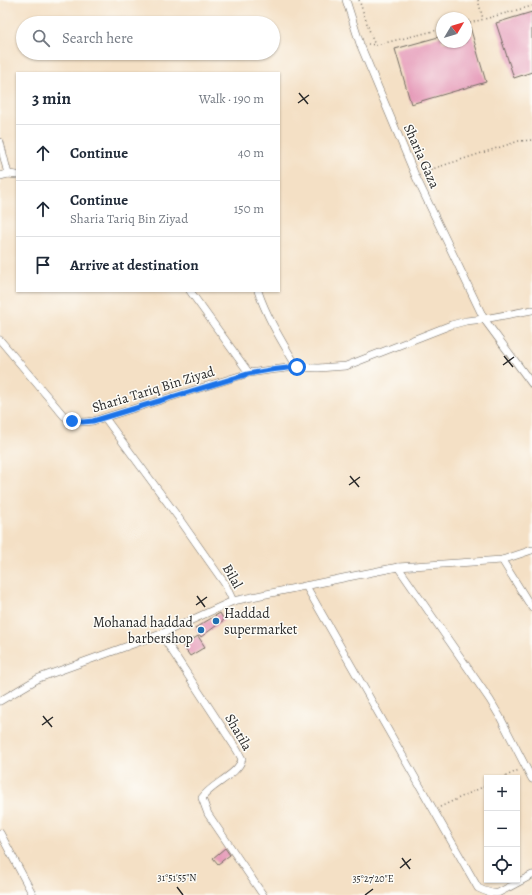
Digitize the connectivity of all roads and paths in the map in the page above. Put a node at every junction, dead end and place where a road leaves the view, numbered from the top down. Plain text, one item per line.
1 (346, 0) edge
2 (359, 0) edge
3 (478, 0) edge
4 (532, 6) edge
5 (484, 20) junction
6 (472, 23) edge
7 (436, 30) edge
8 (360, 44) junction
9 (376, 45) junction
10 (532, 140) edge
11 (0, 142) edge
12 (8, 174) junction
13 (16, 175) edge
14 (415, 175) junction
15 (0, 176) edge
16 (191, 292) edge
17 (258, 292) edge
18 (532, 310) edge
19 (484, 319) junction
20 (0, 340) edge
21 (297, 367) junction
22 (248, 374) junction
23 (532, 384) edge
24 (105, 418) junction
25 (532, 550) edge
26 (502, 560) junction
27 (398, 568) junction
28 (306, 586) junction
29 (233, 601) junction
30 (532, 608) edge
31 (161, 634) junction
32 (0, 701) edge
33 (526, 766) junction
34 (508, 775) edge
35 (532, 779) edge
36 (484, 786) edge
37 (433, 810) junction
38 (0, 833) edge
39 (532, 875) edge
40 (33, 895) edge
41 (263, 895) edge

1 - 8 street, Sharia Gaza
2 - 9 path
3 - 5 path
4 - 5 path
5 - 6 path
7 - 9 path
8 - 9 path
8 - 14 street, Sharia Gaza
10 - 14 path
11 - 12 street
12 - 13 street
12 - 15 street
14 - 19 street, Sharia Gaza
16 - 22 street
17 - 21 street
18 - 19 street, Sharia Tariq Bin Ziyad
19 - 21 street, Sharia Tariq Bin Ziyad
19 - 23 street, Sharia Gaza
20 - 24 street, Sharia Tariq Bin Ziyad
21 - 22 street, Sharia Tariq Bin Ziyad
22 - 24 street, Sharia Tariq Bin Ziyad
24 - 29 street, Bilal
25 - 26 street
26 - 27 street
26 - 30 street
27 - 28 street
27 - 33 street
28 - 29 street
28 - 37 street
29 - 31 street, Bilal
31 - 32 street, Bilal
31 - 41 street, Shatila
33 - 34 path
33 - 35 street
36 - 37 path
37 - 39 street
38 - 40 street

